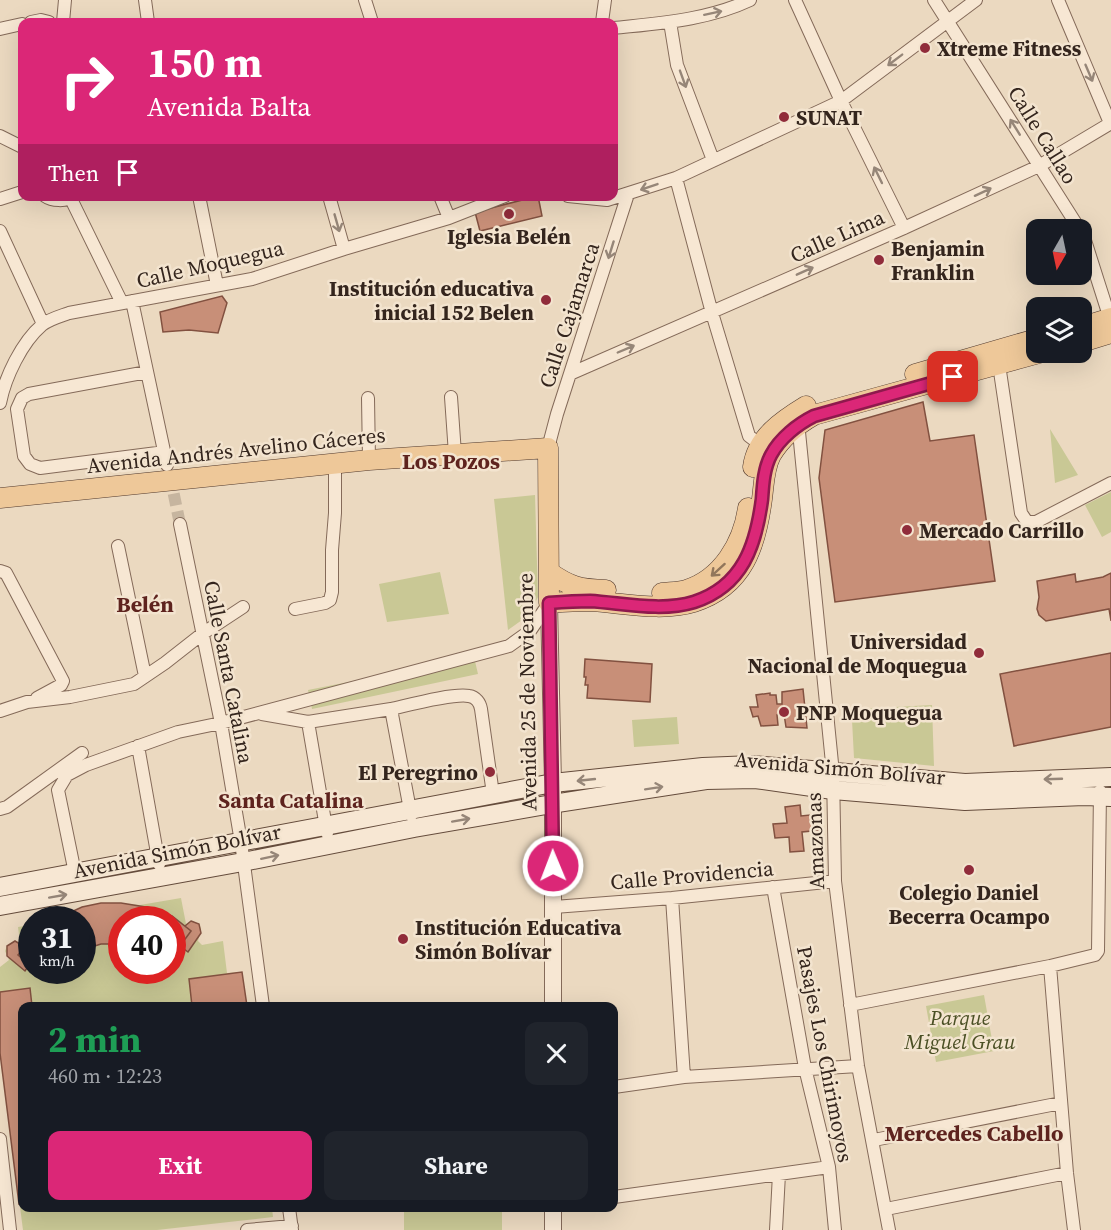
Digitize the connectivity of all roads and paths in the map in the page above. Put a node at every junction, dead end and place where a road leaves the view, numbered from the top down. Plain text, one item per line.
1 (65, 0) edge
2 (145, 0) edge
3 (365, 0) edge
4 (604, 0) edge
5 (750, 0) edge
6 (795, 0) edge
7 (934, 0) edge
8 (976, 0) edge
9 (1058, 0) edge
10 (64, 18) edge
11 (147, 18) edge
12 (371, 18) edge
13 (602, 18) edge
14 (948, 21) junction
15 (670, 22) junction
16 (18, 25) edge
17 (618, 28) edge
18 (0, 29) edge
19 (841, 100) junction
20 (1110, 123) edge
21 (0, 135) edge
22 (18, 145) edge
23 (713, 160) junction
24 (1039, 166) junction
25 (676, 178) junction
26 (18, 193) edge
27 (628, 194) junction
28 (618, 197) edge
29 (0, 199) edge
30 (75, 201) edge
31 (200, 201) edge
32 (330, 201) edge
33 (442, 201) edge
34 (492, 201) edge
35 (449, 218) junction
36 (1074, 219) edge
37 (904, 228) junction
38 (0, 231) edge
39 (344, 249) junction
40 (1092, 264) edge
41 (217, 285) junction
42 (127, 302) junction
43 (712, 313) junction
44 (1111, 323) edge
45 (43, 324) junction
46 (1092, 326) edge
47 (1092, 335) edge
48 (1026, 344) edge
49 (1026, 354) edge
50 (998, 358) junction
51 (147, 372) junction
52 (572, 372) junction
53 (451, 397) dead end
54 (368, 398) dead end
55 (0, 403) edge
56 (796, 418) junction
57 (766, 449) junction
58 (165, 452) junction
59 (455, 454) junction
60 (548, 454) junction
61 (369, 460) junction
62 (167, 465) tunnel mouth
63 (335, 470) junction
64 (1111, 483) edge
65 (0, 498) edge
66 (0, 511) edge
67 (180, 524) tunnel mouth
68 (118, 546) dead end
69 (0, 571) edge
70 (549, 572) junction
71 (549, 603) junction
72 (243, 607) dead end
73 (295, 609) dead end
74 (202, 634) junction
75 (145, 676) junction
76 (27, 702) junction
77 (391, 709) junction
78 (0, 711) edge
79 (258, 713) junction
80 (308, 722) junction
81 (221, 723) junction
82 (138, 747) junction
83 (82, 753) dead end
84 (1105, 777) edge
85 (833, 782) junction
86 (553, 783) junction
87 (965, 783) junction
88 (493, 794) junction
89 (1106, 797) edge
90 (965, 801) junction
91 (552, 804) junction
92 (0, 809) edge
93 (410, 810) junction
94 (325, 826) junction
95 (414, 828) junction
96 (241, 842) junction
97 (329, 844) junction
98 (158, 858) junction
99 (243, 862) junction
100 (83, 871) junction
101 (161, 877) junction
102 (835, 881) junction
103 (0, 887) edge
104 (773, 887) junction
105 (95, 889) junction
106 (672, 898) junction
107 (0, 906) edge
108 (554, 907) junction
109 (1050, 966) junction
110 (261, 1002) edge
111 (553, 1002) edge
112 (850, 1005) junction
113 (858, 1066) junction
114 (805, 1068) junction
115 (684, 1077) junction
116 (618, 1086) edge
117 (1061, 1103) junction
118 (0, 1139) edge
119 (874, 1140) junction
120 (829, 1167) junction
121 (1067, 1173) junction
122 (779, 1174) junction
123 (618, 1196) edge
124 (886, 1209) junction
125 (290, 1212) edge
126 (553, 1212) edge
127 (292, 1228) edge
128 (10, 1230) edge
129 (247, 1230) edge
130 (553, 1230) edge
131 (776, 1230) edge
132 (835, 1230) edge
133 (889, 1230) edge
134 (1074, 1230) edge

1 - 10 street
2 - 11 street
3 - 12 street
4 - 13 street
15 -> 5 street
6 - 19 street
7 - 14 street, Calle Callao
8 - 14 street
9 -> 20 street
14 -> 19 street
24 -> 14 street, Calle Callao
15 - 17 street
15 -> 23 street
16 - 18 street
19 - 23 street
37 -> 19 street
20 - 24 street, Calle Lima
21 - 22 street
23 - 25 street
24 - 36 street, Calle Callao
37 -> 24 street, Calle Lima
25 -> 27 street
25 - 43 street
26 - 29 street
27 - 28 street
27 -> 52 street, Calle Cajamarca
30 - 42 street
31 - 41 street
32 -> 39 street
33 - 35 street
34 - 35 street, Calle Moquegua
35 - 39 street, Calle Moquegua
43 -> 37 street, Calle Lima
38 - 45 street
39 - 41 street, Calle Moquegua
40 - 44 street, Calle Callao
41 - 42 street, Calle Moquegua
42 - 45 street, Calle Moquegua
42 - 51 street
52 -> 43 street, Calle Lima
43 - 57 street
44 - 46 main road
44 - 47 main road
45 - 55 street, Calle Moquegua
48 - 50 main road
49 - 50 main road
50 - 56 main road
50 - 64 street
51 - 58 street
51 - 58 street
52 - 60 street, Calle Cajamarca
53 - 59 street
54 - 61 street
56 - 57 main road
56 - 85 street, Amazonas
57 -> 70 main road
57 - 71 main road
58 - 62 street
59 - 60 main road, Avenida Andrés Avelino Cáceres
59 - 61 main road, Avenida Andrés Avelino Cáceres
60 - 63 main road, Avenida Andrés Avelino Cáceres
60 - 70 main road, Avenida 25 de Noviembre
61 - 63 main road, Avenida Andrés Avelino Cáceres
63 - 65 main road, Avenida Andrés Avelino Cáceres
63 - 66 main road, Avenida Andrés Avelino Cáceres
63 - 73 street
67 - 74 street, Calle Santa Catalina
68 - 75 street
69 - 76 street
70 - 71 main road, Avenida 25 de Noviembre
71 - 79 street
71 - 86 street, Avenida 25 de Noviembre
72 - 74 street
74 - 75 street
74 - 81 street, Calle Santa Catalina
75 - 76 street
76 - 78 street
77 - 80 street
77 - 88 street
77 - 93 street
79 - 80 street
79 - 81 street
80 - 94 street
81 - 82 street
81 - 96 street, Calle Santa Catalina
82 - 98 street
82 - 100 street
83 - 92 street
84 -> 87 main road, Avenida Simón Bolívar
84 - 89 street
85 -> 86 main road, Avenida Simón Bolívar
85 - 87 main road, Avenida Simón Bolívar
85 - 90 main road, Avenida Simón Bolívar
91 -> 85 main road, Avenida Simón Bolívar
85 - 102 street, Amazonas
86 - 88 main road, Avenida Simón Bolívar
86 - 91 street, Avenida 25 de Noviembre
87 - 90 main road
88 - 93 main road, Avenida Simón Bolívar
89 - 90 main road, Avenida Simón Bolívar
89 - 109 street
95 -> 91 main road, Avenida Simón Bolívar
91 - 108 street, Avenida 25 de Noviembre
93 - 94 main road, Avenida Simón Bolívar
93 - 95 street
94 - 96 main road, Avenida Simón Bolívar
94 - 97 street
95 - 97 main road, Avenida Simón Bolívar
96 - 98 main road, Avenida Simón Bolívar
96 - 99 street, Calle Santa Catalina
99 -> 97 main road, Avenida Simón Bolívar
98 - 100 main road, Avenida Simón Bolívar
98 - 101 street
99 - 101 main road, Avenida Simón Bolívar
99 - 110 street, Calle Santa Catalina
100 - 103 main road, Avenida Simón Bolívar
100 - 105 main road
101 - 105 main road, Avenida Simón Bolívar
102 - 104 street, Calle Providencia
102 - 112 street, Amazonas
104 - 106 street, Calle Providencia
104 - 114 street, Pasajes Los Chirimoyos
107 -> 105 main road, Avenida Simón Bolívar
106 - 108 street, Calle Providencia
106 - 115 street
108 - 111 street, Avenida 25 de Noviembre
109 - 112 street
109 - 117 street
112 - 113 street, Amazonas
113 - 114 street
113 - 119 street, Amazonas
114 - 115 street
114 - 120 street, Pasajes Los Chirimoyos
115 - 116 street
117 - 119 street
117 - 121 street
118 - 128 street
119 - 124 street, Amazonas
120 - 122 street
120 - 132 street, Pasajes Los Chirimoyos
121 - 124 street
121 - 134 street
122 - 123 street
122 - 131 street
124 - 133 street, Amazonas
125 - 127 street
126 - 130 street
127 - 129 street

